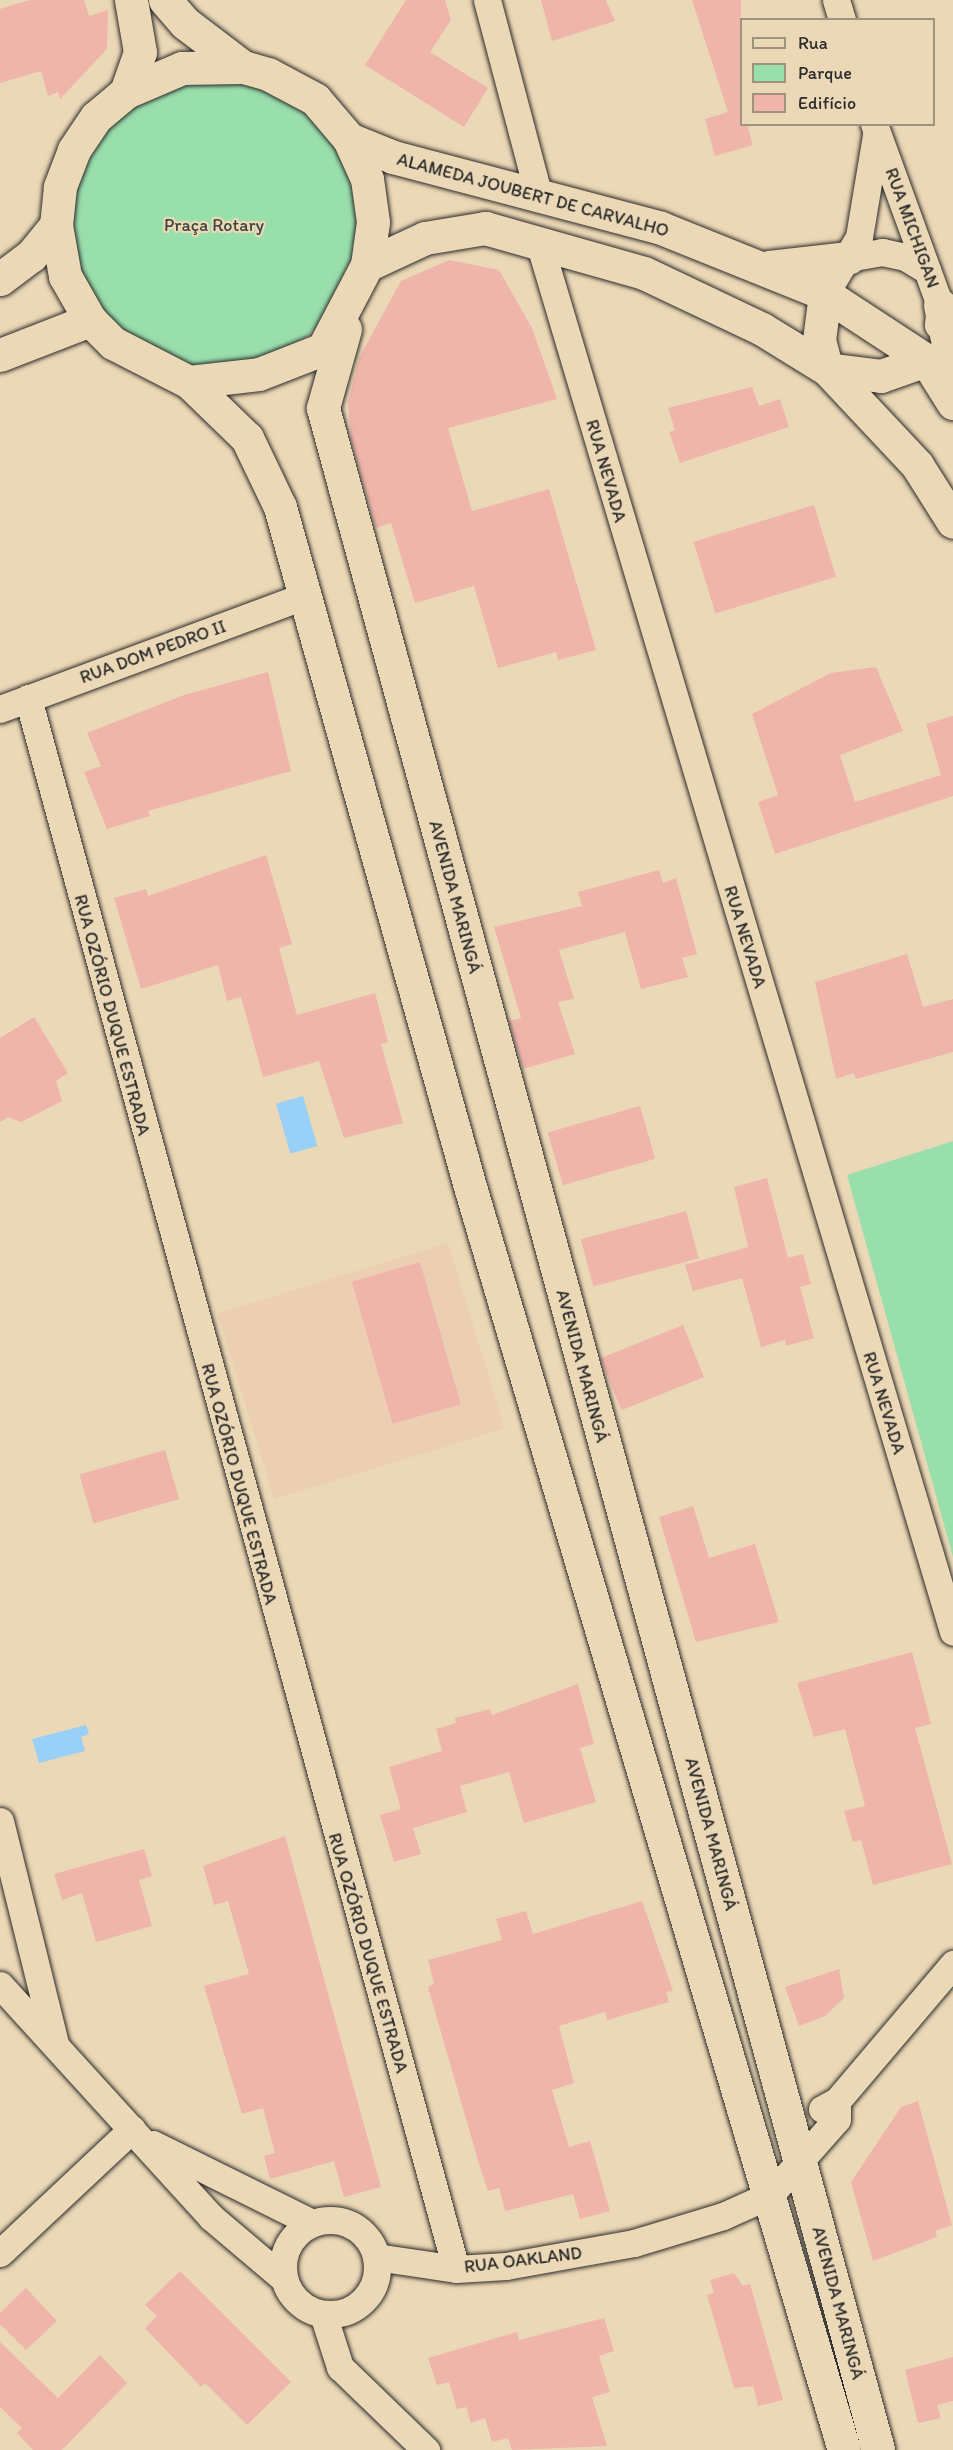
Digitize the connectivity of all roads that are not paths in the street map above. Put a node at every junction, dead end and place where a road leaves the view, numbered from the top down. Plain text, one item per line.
1 (131, 0) edge
2 (165, 0) edge
3 (487, 0) edge
4 (836, 0) edge
5 (841, 18) edge
6 (243, 67) junction
7 (126, 92) junction
8 (875, 128) edge
9 (349, 139) junction
10 (538, 193) junction
11 (56, 225) junction
12 (539, 242) junction
13 (848, 258) junction
14 (754, 266) junction
15 (927, 270) junction
16 (364, 273) junction
17 (0, 279) edge
18 (825, 294) junction
19 (940, 305) joint
20 (90, 320) junction
21 (0, 355) edge
22 (939, 365) edge
23 (827, 369) junction
24 (189, 382) junction
25 (953, 402) edge
26 (953, 522) edge
27 (306, 595) junction
28 (28, 698) junction
29 (0, 709) edge
30 (953, 1632) edge
31 (0, 1821) edge
32 (953, 1964) edge
33 (0, 1985) edge
34 (56, 2050) junction
35 (138, 2134) junction
36 (798, 2154) junction
37 (767, 2185) junction
38 (312, 2223) junction
39 (0, 2253) edge
40 (376, 2257) junction
41 (456, 2269) junction
42 (283, 2278) junction
43 (323, 2314) junction
44 (426, 2450) edge
45 (844, 2450) edge
46 (878, 2450) edge

1 - 7 main road
2 - 6 main road
3 - 10 street
4 - 5 street
6 - 7 main road
6 - 9 main road
7 - 11 main road
8 - 13 street, RUA MICHIGAN
8 - 15 street, RUA MICHIGAN
9 - 10 main road, ALAMEDA JOUBERT DE CARVALHO
9 - 16 main road
10 - 14 main road, ALAMEDA JOUBERT DE CARVALHO
11 - 17 main road
11 - 20 main road
12 - 16 main road
12 - 23 main road
12 - 30 street, RUA NEVADA
13 - 14 main road
13 - 15 street
13 - 18 street, RUA MICHIGAN
14 - 18 main road, ALAMEDA JOUBERT DE CARVALHO
15 - 19 street, RUA MICHIGAN
16 - 24 main road
16 - 36 main road, AVENIDA MARINGÁ
18 - 22 main road, ALAMEDA JOUBERT DE CARVALHO
18 - 23 main road
19 - 22 main road
20 - 21 main road
20 - 24 main road
22 - 23 main road
22 - 25 main road, ALAMEDA JOUBERT DE CARVALHO
23 - 26 main road
24 - 27 main road, AVENIDA MARINGÁ
27 - 28 street, RUA DOM PEDRO II
27 - 37 main road, AVENIDA MARINGÁ
28 - 29 street, RUA DOM PEDRO II
28 - 41 street, RUA OZÓRIO DUQUE ESTRADA
31 - 34 street
32 - 36 street
33 - 34 street
34 - 35 street
35 - 38 street
35 - 39 street
35 - 42 street
36 - 37 street, RUA OAKLAND
36 - 46 main road, AVENIDA MARINGÁ
37 - 41 street, RUA OAKLAND
37 - 45 main road, AVENIDA MARINGÁ
38 - 40 street
38 - 42 street
40 - 41 street, RUA OAKLAND
40 - 43 street
42 - 43 street
43 - 44 street

